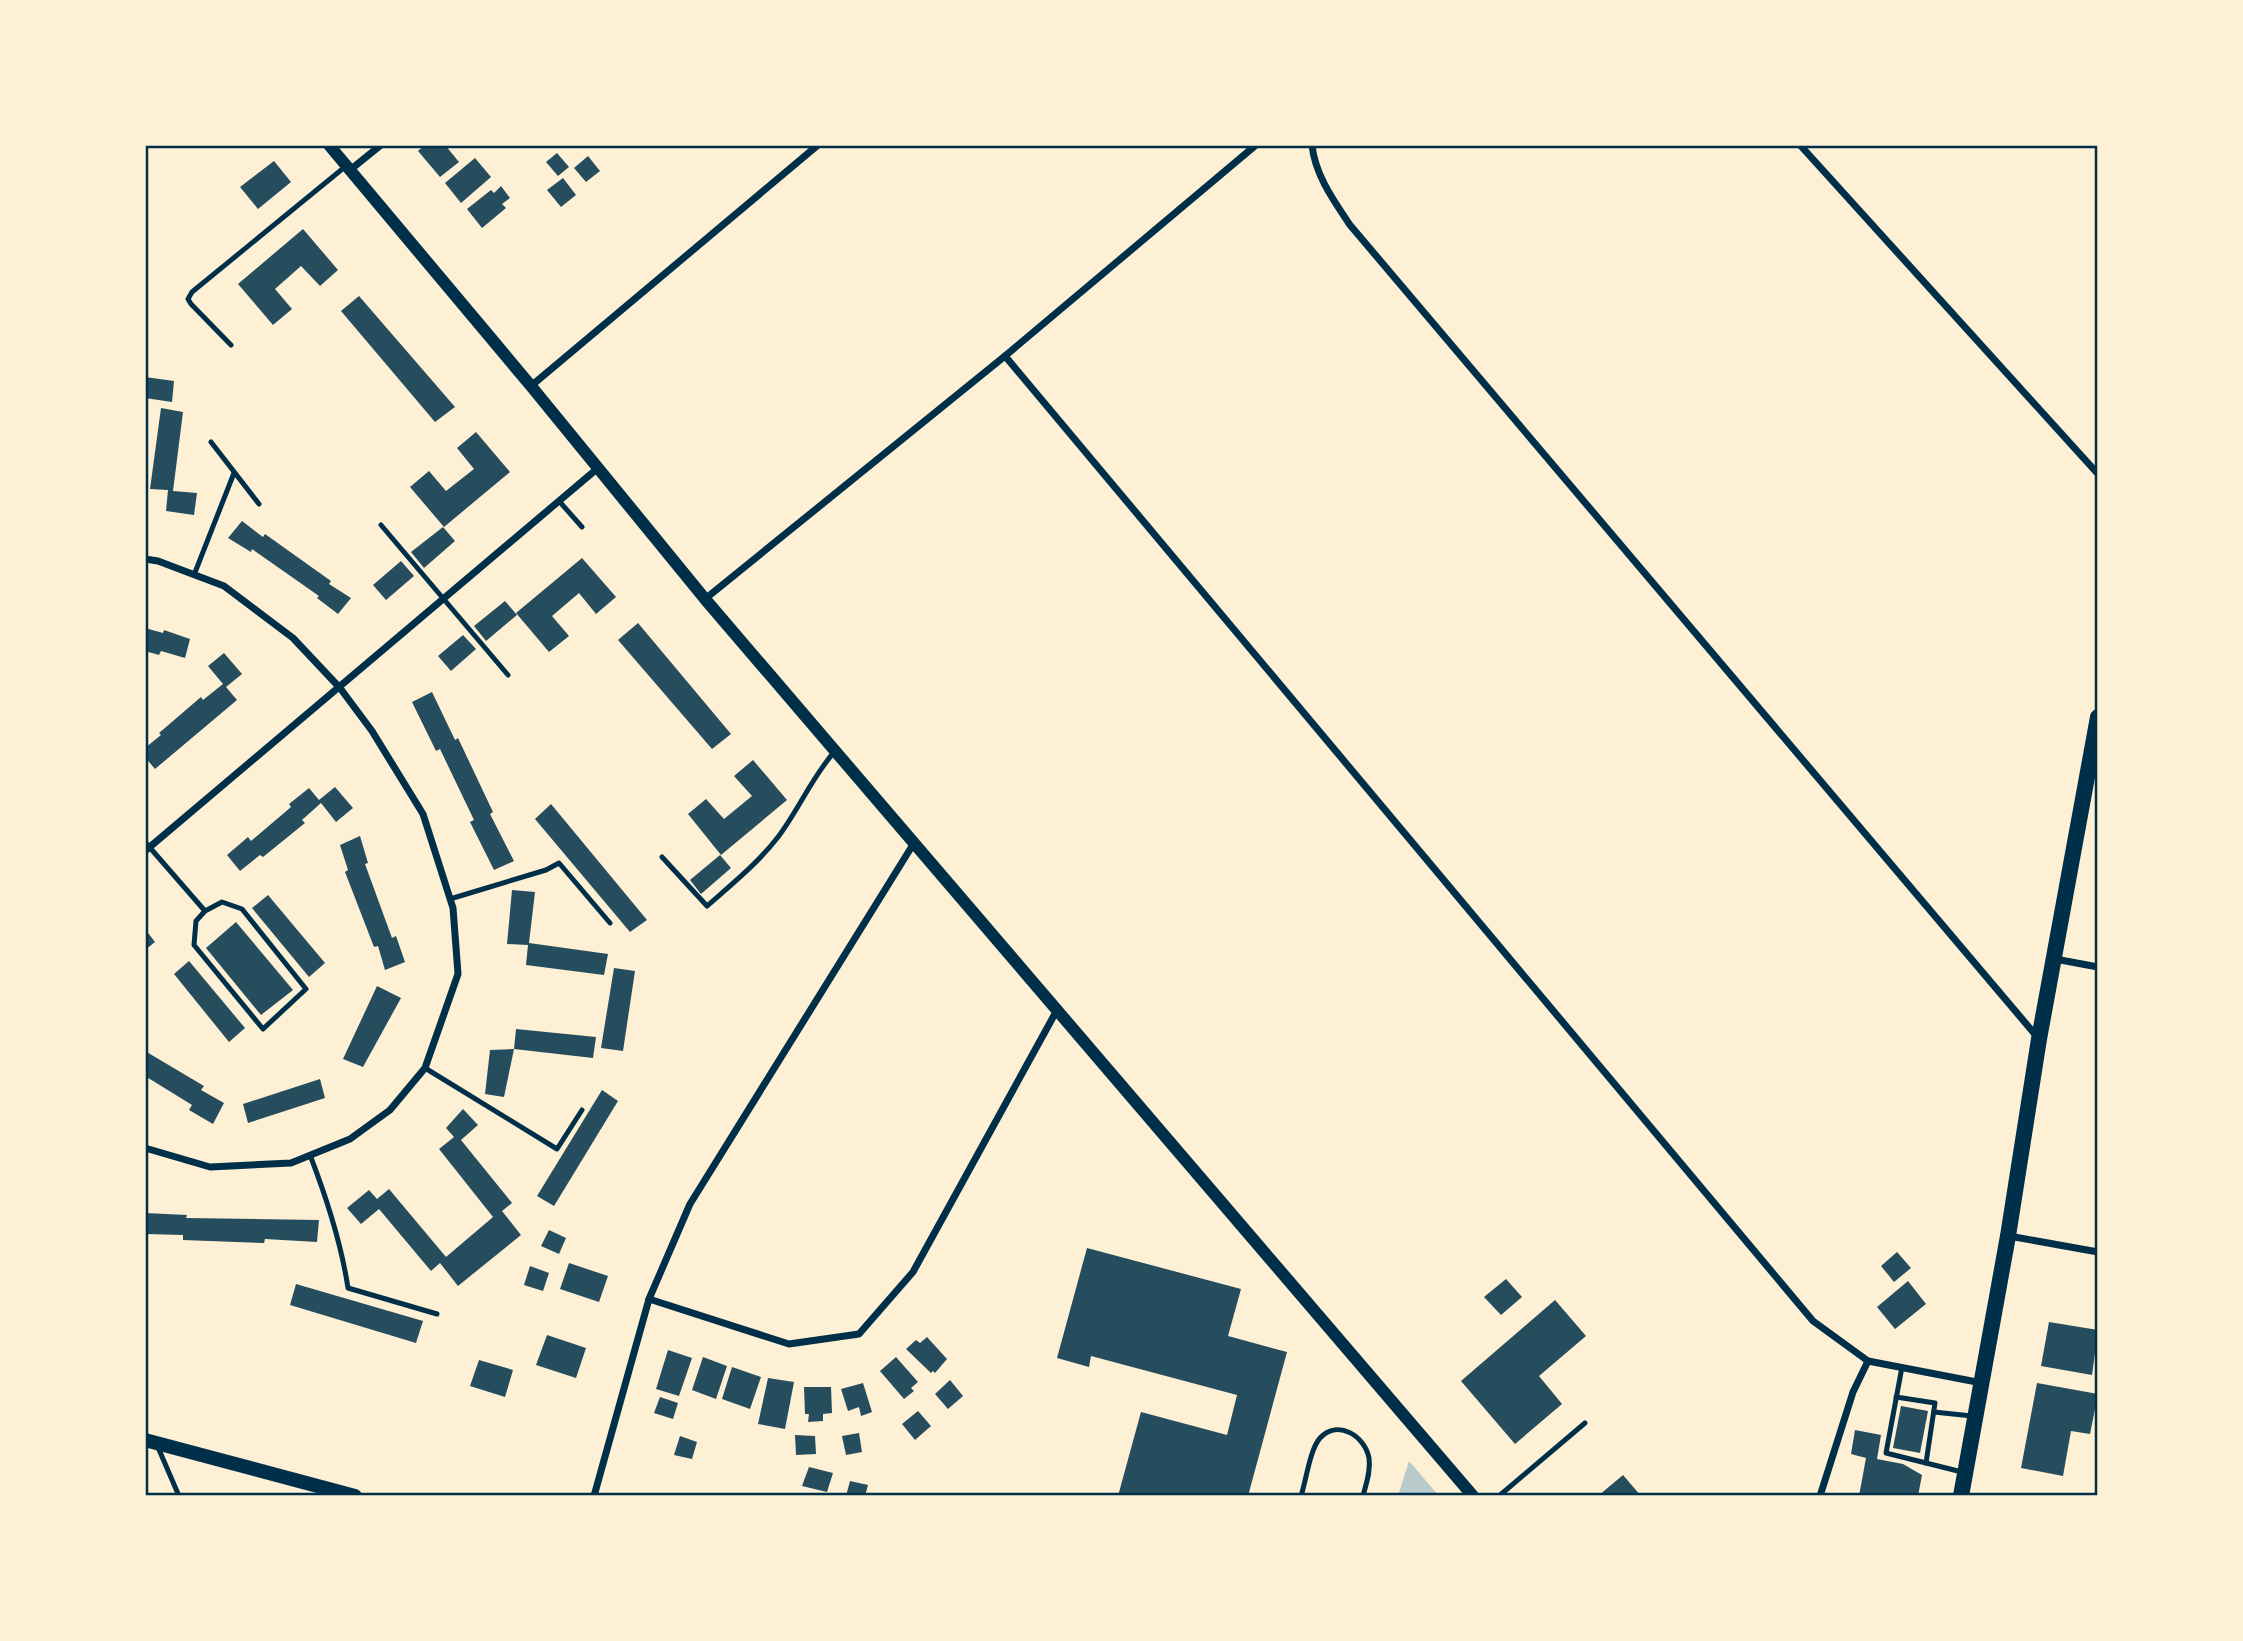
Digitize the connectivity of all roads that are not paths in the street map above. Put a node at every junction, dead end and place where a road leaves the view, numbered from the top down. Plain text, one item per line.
1 (329, 145) edge
2 (381, 145) edge
3 (818, 145) edge
4 (1256, 145) edge
5 (1312, 145) edge
6 (1800, 145) edge
7 (348, 168) junction
8 (231, 345) dead end
9 (1005, 356) junction
10 (531, 386) junction
11 (211, 442) dead end
12 (598, 468) junction
13 (234, 473) junction
14 (2098, 474) edge
15 (559, 501) junction
16 (259, 504) dead end
17 (381, 525) dead end
18 (582, 527) dead end
19 (145, 559) edge
20 (194, 575) junction
21 (443, 599) junction
22 (705, 599) junction
23 (508, 675) dead end
24 (340, 688) junction
25 (2098, 718) edge
26 (835, 751) junction
27 (914, 843) junction
28 (147, 846) edge
29 (662, 857) dead end
30 (450, 899) junction
31 (205, 911) junction
32 (610, 923) dead end
33 (2055, 959) junction
34 (2098, 967) edge
35 (1057, 1010) junction
36 (2039, 1039) junction
37 (425, 1068) junction
38 (582, 1110) dead end
39 (145, 1148) edge
40 (310, 1156) junction
41 (2008, 1236) junction
42 (2098, 1252) edge
43 (649, 1299) junction
44 (437, 1314) dead end
45 (1868, 1361) junction
46 (1902, 1367) junction
47 (1982, 1383) junction
48 (1896, 1397) junction
49 (1934, 1412) junction
50 (1976, 1417) junction
51 (1585, 1423) dead end
52 (151, 1441) edge
53 (1926, 1463) junction
54 (1965, 1472) junction
55 (179, 1496) edge
56 (355, 1496) edge
57 (594, 1496) edge
58 (1301, 1496) edge
59 (1363, 1496) edge
60 (1473, 1496) edge
61 (1499, 1496) edge
62 (1820, 1496) edge
63 (1961, 1496) edge

1 - 7 street
2 - 7 street
3 - 10 street
4 - 9 street
5 - 36 street
6 - 14 street
7 - 8 lane
7 - 10 street
9 - 22 street
9 - 45 street
10 - 12 street
11 - 13 lane
12 - 15 street
12 - 22 street
13 - 16 lane
13 - 20 lane
15 - 18 lane
15 - 21 street
17 - 21 lane
19 - 20 street
20 - 24 street
21 - 23 lane
21 - 24 street
22 - 26 street
24 - 28 street
24 - 30 street
25 - 33 main road
26 - 27 street
26 - 29 lane
27 - 35 street
27 - 43 street
28 - 31 lane
30 - 32 lane
30 - 37 street
31 - 31 lane
33 - 34 street
33 - 36 main road
35 - 43 street
35 - 60 street
36 - 41 main road
37 - 38 lane
37 - 40 street
39 - 40 street
40 - 44 lane
41 - 42 street
41 - 47 main road
43 - 57 street
45 - 46 street
45 - 62 street
46 - 47 street
46 - 48 lane
47 - 50 main road
48 - 49 lane
48 - 53 lane
49 - 50 lane
49 - 53 lane
50 - 54 main road
51 - 61 lane
52 - 55 lane
52 - 56 main road
53 - 54 lane
54 - 63 main road
58 - 59 lane

